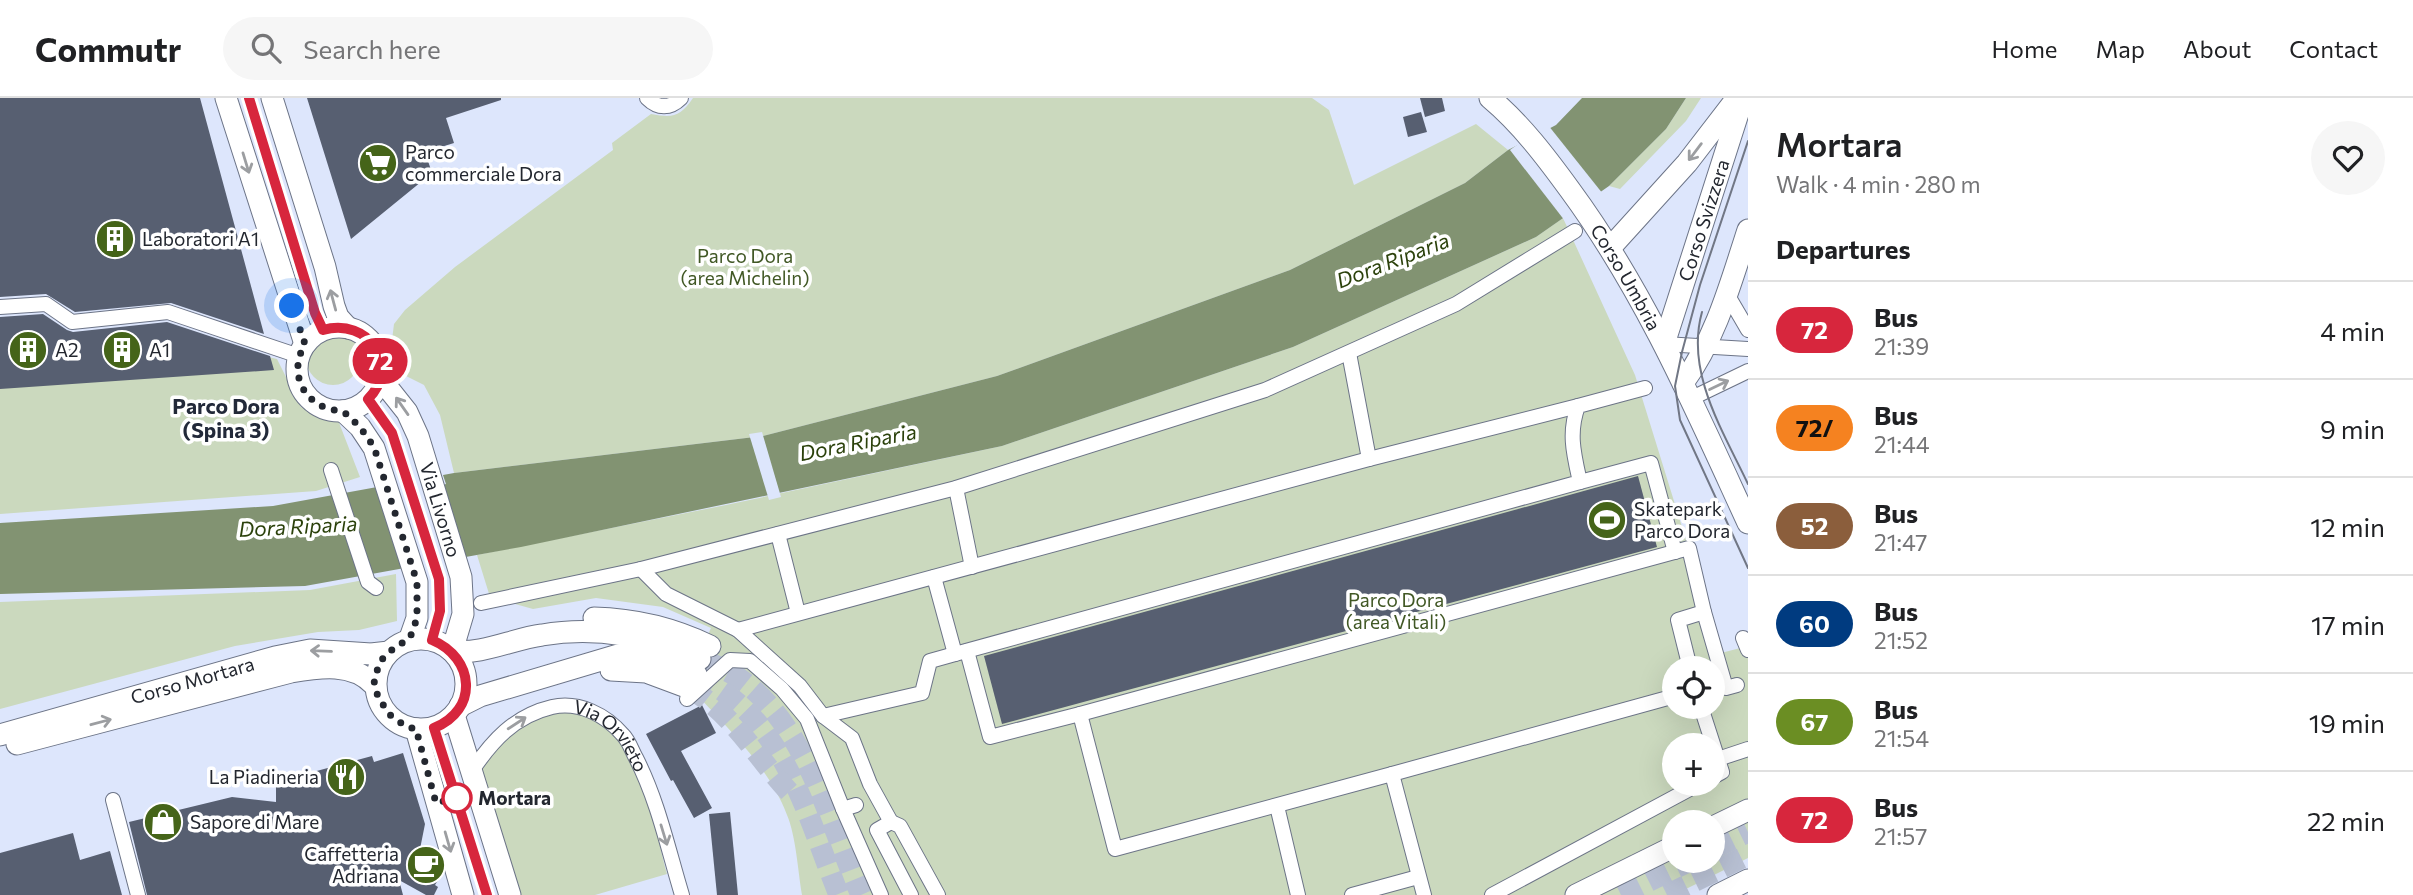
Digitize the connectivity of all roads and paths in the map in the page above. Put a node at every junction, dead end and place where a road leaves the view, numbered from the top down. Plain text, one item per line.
1 (226, 98) edge
2 (272, 98) edge
3 (647, 98) edge
4 (681, 98) edge
5 (1490, 98) edge
6 (1737, 98) edge
7 (1743, 98) edge
8 (1748, 230) edge
9 (1575, 231) dead end
10 (1610, 248) junction
11 (1727, 295) junction
12 (0, 307) edge
13 (348, 328) junction
14 (1748, 330) edge
15 (1664, 344) junction
16 (1706, 346) junction
17 (1748, 349) edge
18 (302, 350) junction
19 (1349, 353) junction
20 (1748, 371) edge
21 (380, 378) junction
22 (1645, 388) dead end
23 (1687, 391) junction
24 (1578, 406) junction
25 (343, 411) junction
26 (1370, 459) junction
27 (331, 470) dead end
28 (1580, 482) junction
29 (956, 488) junction
30 (1748, 523) edge
31 (778, 534) junction
32 (1675, 552) junction
33 (972, 567) junction
34 (641, 569) junction
35 (934, 577) junction
36 (376, 588) dead end
37 (472, 608) junction
38 (1704, 612) junction
39 (798, 613) junction
40 (738, 630) junction
41 (410, 638) junction
42 (452, 651) junction
43 (388, 653) junction
44 (961, 653) junction
45 (1687, 656) edge
46 (696, 673) junction
47 (374, 685) junction
48 (1737, 685) dead end
49 (1662, 700) edge
50 (457, 711) junction
51 (1080, 714) junction
52 (823, 716) junction
53 (416, 729) junction
54 (0, 735) edge
55 (1748, 748) edge
56 (0, 749) edge
57 (1725, 756) edge
58 (471, 772) junction
59 (1392, 774) junction
60 (1677, 796) edge
61 (113, 800) dead end
62 (1277, 806) junction
63 (1748, 810) edge
64 (1748, 818) edge
65 (1725, 821) edge
66 (891, 822) junction
67 (1725, 830) edge
68 (1662, 852) edge
69 (1662, 862) edge
70 (1418, 877) junction
71 (1748, 880) edge
72 (138, 895) edge
73 (463, 895) edge
74 (510, 895) edge
75 (682, 895) edge
76 (881, 895) edge
77 (911, 895) edge
78 (938, 895) edge
79 (1298, 895) edge
80 (1352, 895) edge
81 (1424, 895) edge
82 (1492, 895) edge
83 (1576, 895) edge
84 (1595, 895) edge
85 (1718, 895) edge

1 -> 18 main road
13 -> 2 main road
3 - 4 street
5 - 10 main road, Corso Umbria
6 -> 10 main road, Corso Svizzera
7 - 15 main road, Corso Svizzera
8 - 11 main road
9 - 19 street
10 - 15 main road, Corso Umbria
11 - 14 street
11 - 16 main road
12 - 18 street
13 - 18 main road
13 - 21 main road
15 - 16 street
15 - 23 main road, Corso Umbria
16 - 17 street
16 - 23 main road
18 - 25 main road
19 - 26 street
19 - 29 street
23 -> 20 street
21 - 25 main road
37 -> 21 main road, Via Livorno
22 - 24 street
23 - 30 main road, Corso Umbria
24 - 26 street
24 - 28 street
25 - 41 main road
26 - 33 street
27 - 36 street
28 - 32 street
28 - 44 street
29 - 31 street
29 - 33 street
31 - 34 street
31 - 39 street
32 - 38 street
32 - 51 street
33 - 35 street
34 - 37 street
34 - 40 street
35 - 39 street
35 - 44 street
37 - 42 main road, Via Livorno
37 - 46 main road
38 - 45 street
38 - 48 street
39 - 40 street
40 - 52 street
41 - 42 main road
41 - 43 main road
42 - 46 main road
42 - 50 main road
43 - 47 main road
43 -> 54 main road, Corso Mortara
44 - 51 street
44 - 52 street
46 - 50 main road
46 - 76 street
47 - 53 main road
56 -> 47 main road, Corso Mortara
49 - 59 street
50 - 53 main road
50 - 58 main road
51 - 62 street
52 - 66 street
53 -> 73 main road
55 - 57 street
58 - 74 main road
58 -> 75 street, Via Orvieto
59 - 62 street
59 - 70 street
60 - 82 street
61 - 72 street
62 - 79 street
63 - 65 main road
64 - 67 street
66 - 77 street
66 - 78 street
68 - 83 main road
69 - 84 street
70 - 80 street
70 - 81 street
71 - 85 main road

